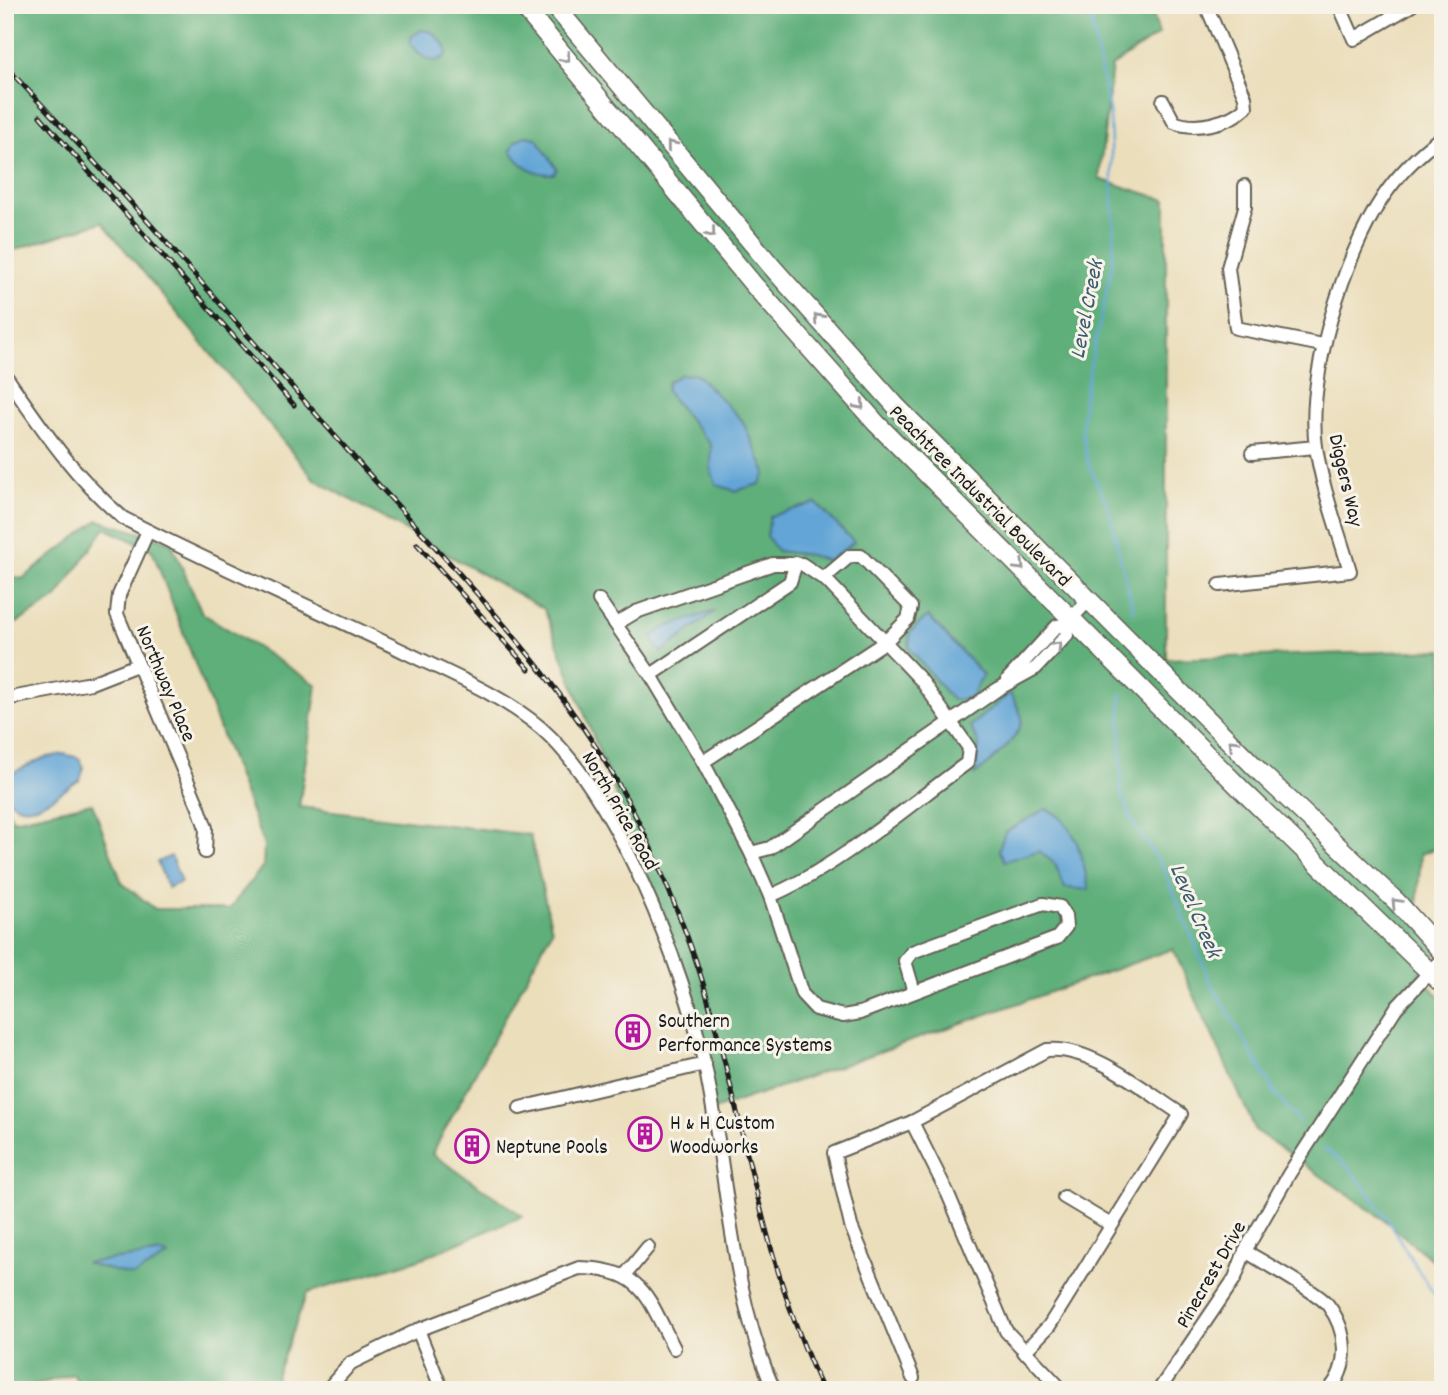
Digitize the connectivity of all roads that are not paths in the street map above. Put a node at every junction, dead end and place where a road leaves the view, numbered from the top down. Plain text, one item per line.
1 (522, 5) edge
2 (554, 5) edge
3 (1206, 5) edge
4 (1339, 5) edge
5 (1412, 5) edge
6 (1163, 101) dead end
7 (1443, 136) edge
8 (1245, 186) dead end
9 (1322, 345) junction
10 (5, 375) edge
11 (1316, 447) junction
12 (1252, 453) dead end
13 (148, 531) junction
14 (796, 564) junction
15 (824, 578) junction
16 (1220, 585) dead end
17 (1090, 599) junction
18 (599, 600) dead end
19 (1068, 622) junction
20 (616, 624) junction
21 (886, 642) junction
22 (137, 665) junction
23 (651, 675) junction
24 (5, 699) edge
25 (950, 722) junction
26 (703, 762) junction
27 (205, 852) dead end
28 (751, 853) junction
29 (770, 896) junction
30 (1443, 955) edge
31 (1428, 972) junction
32 (1443, 985) edge
33 (914, 992) junction
34 (705, 1064) junction
35 (520, 1108) dead end
36 (912, 1122) junction
37 (1064, 1197) dead end
38 (1111, 1225) junction
39 (648, 1247) dead end
40 (1245, 1251) junction
41 (626, 1275) junction
42 (418, 1330) junction
43 (674, 1348) dead end
44 (1024, 1352) junction
45 (913, 1377) dead end
46 (327, 1390) edge
47 (442, 1390) edge
48 (774, 1390) edge
49 (1062, 1390) edge
50 (1159, 1390) edge
51 (1329, 1390) edge

1 -> 19 highway, Peachtree Industrial Boulevard
17 -> 2 highway, Peachtree Industrial Boulevard
3 - 6 street
4 - 5 street
7 - 9 street, Diggers Way
8 - 9 street
9 - 11 street, Diggers Way
10 - 13 street, North Price Road
11 - 12 street
11 - 16 street, Diggers Way
13 - 22 street, Northway Place
13 - 34 street, North Price Road
14 - 15 street
14 - 20 street
14 - 23 street
15 - 21 street
15 - 21 street
17 - 19 street
30 -> 17 highway, Peachtree Industrial Boulevard
18 - 20 street
19 - 25 street
19 - 31 highway, Peachtree Industrial Boulevard
20 - 23 street
21 - 25 street
21 - 26 street
22 - 24 street
22 - 27 street, Northway Place
23 - 26 street
25 - 28 street
25 - 29 street
26 - 28 street
28 - 29 street
29 - 33 street
30 - 31 street, Pinecrest Drive
31 - 32 highway, Peachtree Industrial Boulevard
31 - 40 street, Pinecrest Drive
33 - 33 street
34 - 35 street
34 - 48 street, North Price Road
36 - 38 street
36 - 44 street
36 - 45 street
37 - 38 street
38 - 44 street
39 - 41 street
40 - 50 street, Pinecrest Drive
40 - 51 street
41 - 42 street
41 - 43 street
42 - 46 street
42 - 47 street
44 - 49 street

